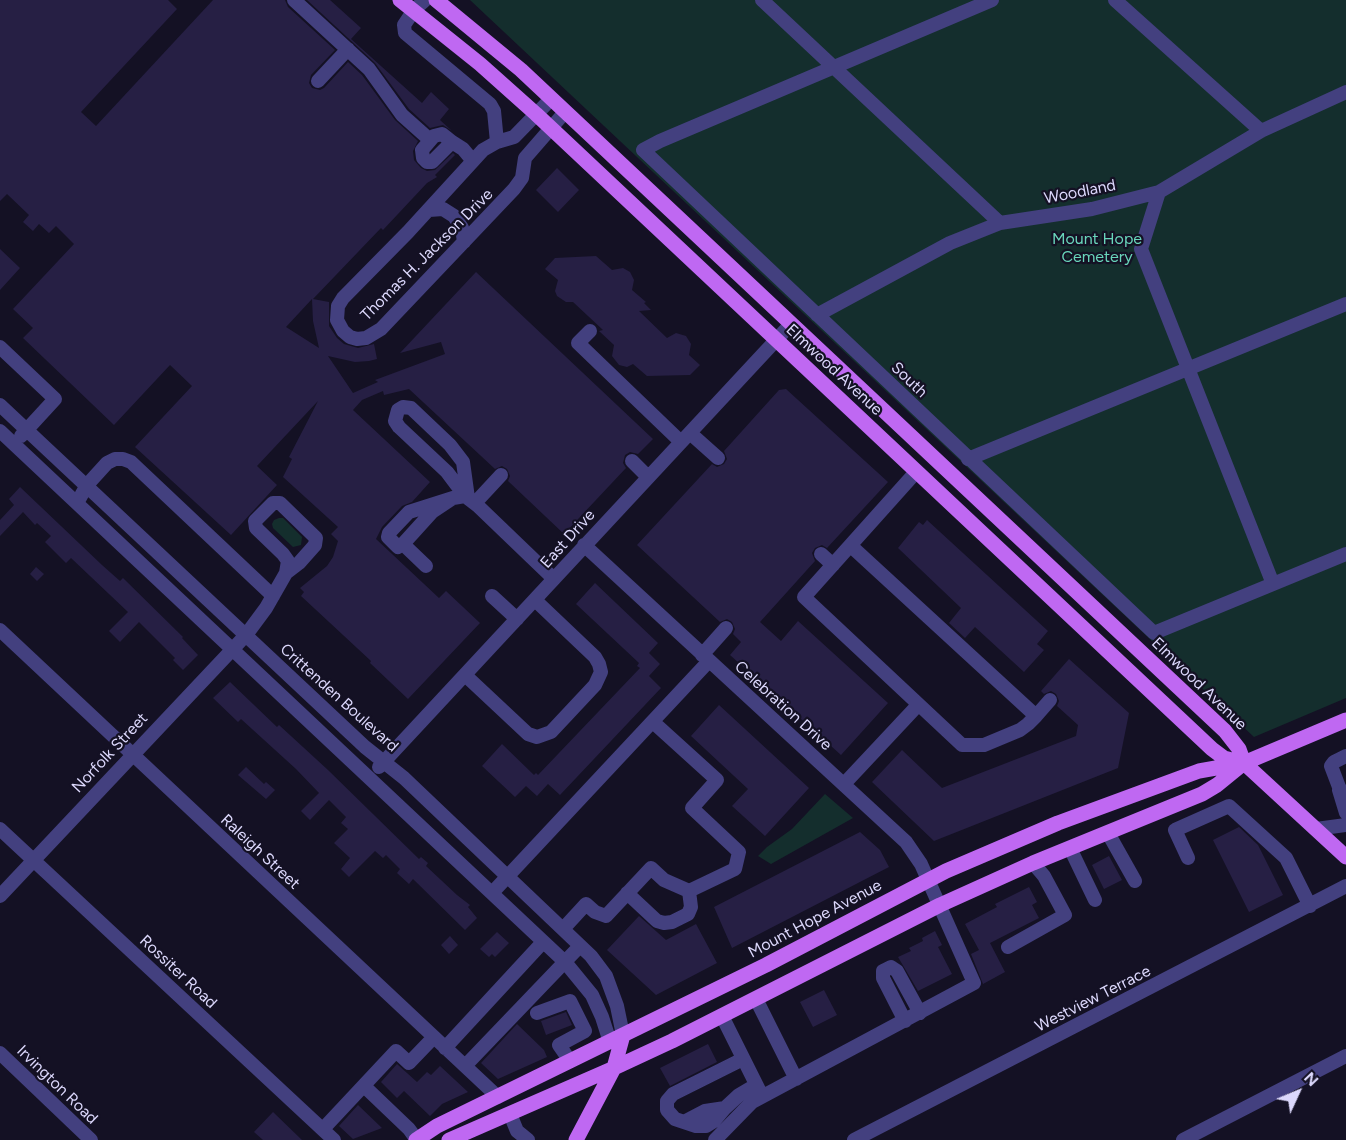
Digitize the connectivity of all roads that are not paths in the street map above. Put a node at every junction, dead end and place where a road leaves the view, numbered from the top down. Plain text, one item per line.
1 (294, 0) edge
2 (400, 0) edge
3 (436, 0) edge
4 (762, 0) edge
5 (992, 0) edge
6 (1115, 0) edge
7 (419, 5) edge
8 (348, 49) junction
9 (834, 66) junction
10 (318, 81) dead end
11 (1346, 92) edge
12 (551, 99) junction
13 (565, 112) junction
14 (536, 114) junction
15 (550, 128) junction
16 (1261, 131) junction
17 (430, 140) junction
18 (452, 142) junction
19 (497, 142) junction
20 (473, 161) junction
21 (1159, 192) junction
22 (429, 210) junction
23 (1000, 223) junction
24 (464, 242) junction
25 (1346, 304) edge
26 (817, 315) junction
27 (791, 324) junction
28 (590, 331) dead end
29 (776, 340) junction
30 (0, 347) edge
31 (1188, 369) junction
32 (0, 405) edge
33 (27, 430) junction
34 (0, 431) edge
35 (686, 437) junction
36 (14, 444) junction
37 (718, 458) dead end
38 (968, 459) junction
39 (632, 461) dead end
40 (916, 472) junction
41 (501, 475) dead end
42 (648, 477) junction
43 (87, 485) junction
44 (465, 499) junction
45 (77, 503) junction
46 (584, 545) junction
47 (851, 546) junction
48 (821, 554) dead end
49 (1346, 554) edge
50 (833, 565) junction
51 (426, 566) dead end
52 (286, 573) junction
53 (554, 579) junction
54 (1274, 584) junction
55 (273, 596) junction
56 (492, 596) dead end
57 (535, 600) junction
58 (517, 619) junction
59 (726, 628) dead end
60 (0, 630) edge
61 (246, 635) junction
62 (233, 649) junction
63 (706, 658) junction
64 (465, 675) junction
65 (1050, 700) dead end
66 (918, 705) junction
67 (1036, 716) junction
68 (1346, 720) edge
69 (652, 722) junction
70 (132, 754) junction
71 (1346, 756) edge
72 (384, 762) junction
73 (1244, 763) junction
74 (369, 777) junction
75 (844, 784) junction
76 (1342, 793) edge
77 (1166, 808) junction
78 (1346, 813) edge
79 (1346, 825) edge
80 (0, 829) edge
81 (1316, 829) junction
82 (1175, 830) junction
83 (1108, 832) junction
84 (1070, 848) junction
85 (1346, 857) edge
86 (1188, 858) dead end
87 (33, 860) junction
88 (1033, 863) junction
89 (507, 877) junction
90 (929, 880) junction
91 (1135, 881) dead end
92 (1346, 886) edge
93 (688, 891) junction
94 (492, 893) junction
95 (627, 893) junction
96 (0, 896) edge
97 (1095, 900) dead end
98 (940, 905) junction
99 (1310, 906) junction
100 (563, 929) junction
101 (543, 942) junction
102 (580, 946) junction
103 (1008, 947) dead end
104 (565, 962) junction
105 (756, 999) junction
106 (537, 1013) dead end
107 (920, 1013) junction
108 (722, 1016) junction
109 (905, 1021) junction
110 (434, 1037) junction
111 (616, 1038) junction
112 (445, 1048) junction
113 (0, 1053) edge
114 (1346, 1056) edge
115 (743, 1059) junction
116 (570, 1061) junction
117 (465, 1066) junction
118 (614, 1068) junction
119 (796, 1079) junction
120 (364, 1086) junction
121 (760, 1091) junction
122 (498, 1097) junction
123 (510, 1114) junction
124 (323, 1129) junction
125 (91, 1140) edge
126 (334, 1140) edge
127 (417, 1140) edge
128 (449, 1140) edge
129 (528, 1140) edge
130 (576, 1140) edge
131 (715, 1140) edge
132 (854, 1140) edge
133 (1183, 1140) edge

1 - 8 street
2 - 7 main road, Elmwood Avenue
3 - 12 main road, Elmwood Avenue
4 - 9 street
5 - 9 street
6 - 16 street
7 - 14 main road, Elmwood Avenue
7 - 19 street
8 - 10 street
8 - 17 street
9 - 23 street
9 - 26 street, South
11 - 16 street, Woodland
12 - 13 main road, Elmwood Avenue
12 - 14 street, Thomas H. Jackson Drive
13 - 15 street, Thomas H. Jackson Drive
13 - 27 main road, Elmwood Avenue
14 - 15 main road, Elmwood Avenue
14 - 19 street, Thomas H. Jackson Drive
15 - 24 street, Thomas H. Jackson Drive
15 - 29 main road, Elmwood Avenue
16 - 21 street, Woodland
17 - 18 street
17 - 18 street
18 - 20 street
19 - 20 street, Thomas H. Jackson Drive
20 - 22 street, Thomas H. Jackson Drive
21 - 23 street, Woodland
21 - 31 street
22 - 24 street
22 - 24 street, Thomas H. Jackson Drive
23 - 26 street, Woodland
25 - 31 street
26 - 38 street, South
27 - 29 street, East Drive
27 - 73 main road, Elmwood Avenue
28 - 35 street
29 - 35 street, East Drive
29 - 40 main road, Elmwood Avenue
30 - 33 street
31 - 38 street
31 - 54 street
32 - 33 street, Crittenden Boulevard
33 - 36 street
33 - 43 street, Crittenden Boulevard
34 - 36 street
35 - 37 street
35 - 42 street, East Drive
36 - 45 street
38 - 54 street, South
39 - 42 street
40 - 47 street
40 - 73 main road, Elmwood Avenue
41 - 44 street
42 - 46 street, East Drive
43 - 45 street
43 - 55 street
43 - 61 street, Crittenden Boulevard
44 - 44 street
44 - 51 street
44 - 53 street
45 - 62 street
46 - 53 street, East Drive
46 - 63 street, Celebration Drive
47 - 50 street
47 - 67 street
48 - 50 street
49 - 54 street
50 - 66 street
52 - 52 street, Norfolk Street
52 - 55 street, Norfolk Street
53 - 57 street, East Drive
55 - 61 street, Norfolk Street
56 - 58 street
57 - 58 street, East Drive
57 - 64 street
58 - 64 street, East Drive
59 - 63 street
60 - 70 street, Raleigh Street
61 - 62 street, Norfolk Street
61 - 72 street, Crittenden Boulevard
62 - 70 street, Norfolk Street
62 - 74 street
63 - 69 street
63 - 75 street, Celebration Drive
64 - 72 street, East Drive
65 - 67 street
66 - 67 street
66 - 75 street
68 - 73 main road, Mount Hope Avenue
69 - 89 street
69 - 93 street
70 - 87 street, Norfolk Street
70 - 110 street, Raleigh Street
71 - 76 street
72 - 74 street, East Drive
72 - 89 street, Crittenden Boulevard
73 - 77 main road, Mount Hope Avenue
73 - 81 main road, Elmwood Avenue
73 - 90 main road, Mount Hope Avenue
74 - 94 street
75 - 90 street, Celebration Drive
76 - 78 street
77 - 82 street
77 - 83 main road, Mount Hope Avenue
79 - 81 street
80 - 87 street, Rossiter Road
81 - 85 main road, Elmwood Avenue
82 - 86 street
82 - 99 street
83 - 84 main road, Mount Hope Avenue
83 - 91 street
84 - 88 main road, Mount Hope Avenue
84 - 97 street
87 - 96 street, Norfolk Street
87 - 124 street, Rossiter Road
88 - 98 main road, Mount Hope Avenue
88 - 103 street
89 - 94 street
89 - 100 street, Crittenden Boulevard
90 - 98 street, Celebration Drive
90 - 111 main road, Mount Hope Avenue
92 - 99 street, Westview Terrace
93 - 95 street
93 - 95 street
94 - 101 street
95 - 100 street
98 - 105 main road, Mount Hope Avenue
98 - 107 street, Celebration Drive
99 - 132 street, Westview Terrace
100 - 102 street, Crittenden Boulevard
101 - 104 street
101 - 112 street
102 - 104 street
102 - 111 street, Crittenden Boulevard
104 - 111 street
104 - 117 street
105 - 108 main road, Mount Hope Avenue
105 - 119 street
106 - 116 street
107 - 109 street
107 - 109 street
108 - 115 street
108 - 118 main road, Mount Hope Avenue
109 - 119 street
110 - 112 street, Raleigh Street
110 - 120 street
111 - 116 main road, Mount Hope Avenue
111 - 118 main road
112 - 117 street, Raleigh Street
113 - 125 street, Irvington Road
114 - 133 street
115 - 121 street
115 - 121 street
116 - 122 main road, Mount Hope Avenue
117 - 122 street, Raleigh Street
118 - 123 main road, Mount Hope Avenue
118 - 130 main road
119 - 121 street
120 - 124 street
120 - 127 street
121 - 131 street
122 - 127 main road, Mount Hope Avenue
123 - 128 main road, Mount Hope Avenue
123 - 129 street
124 - 126 street, Rossiter Road

